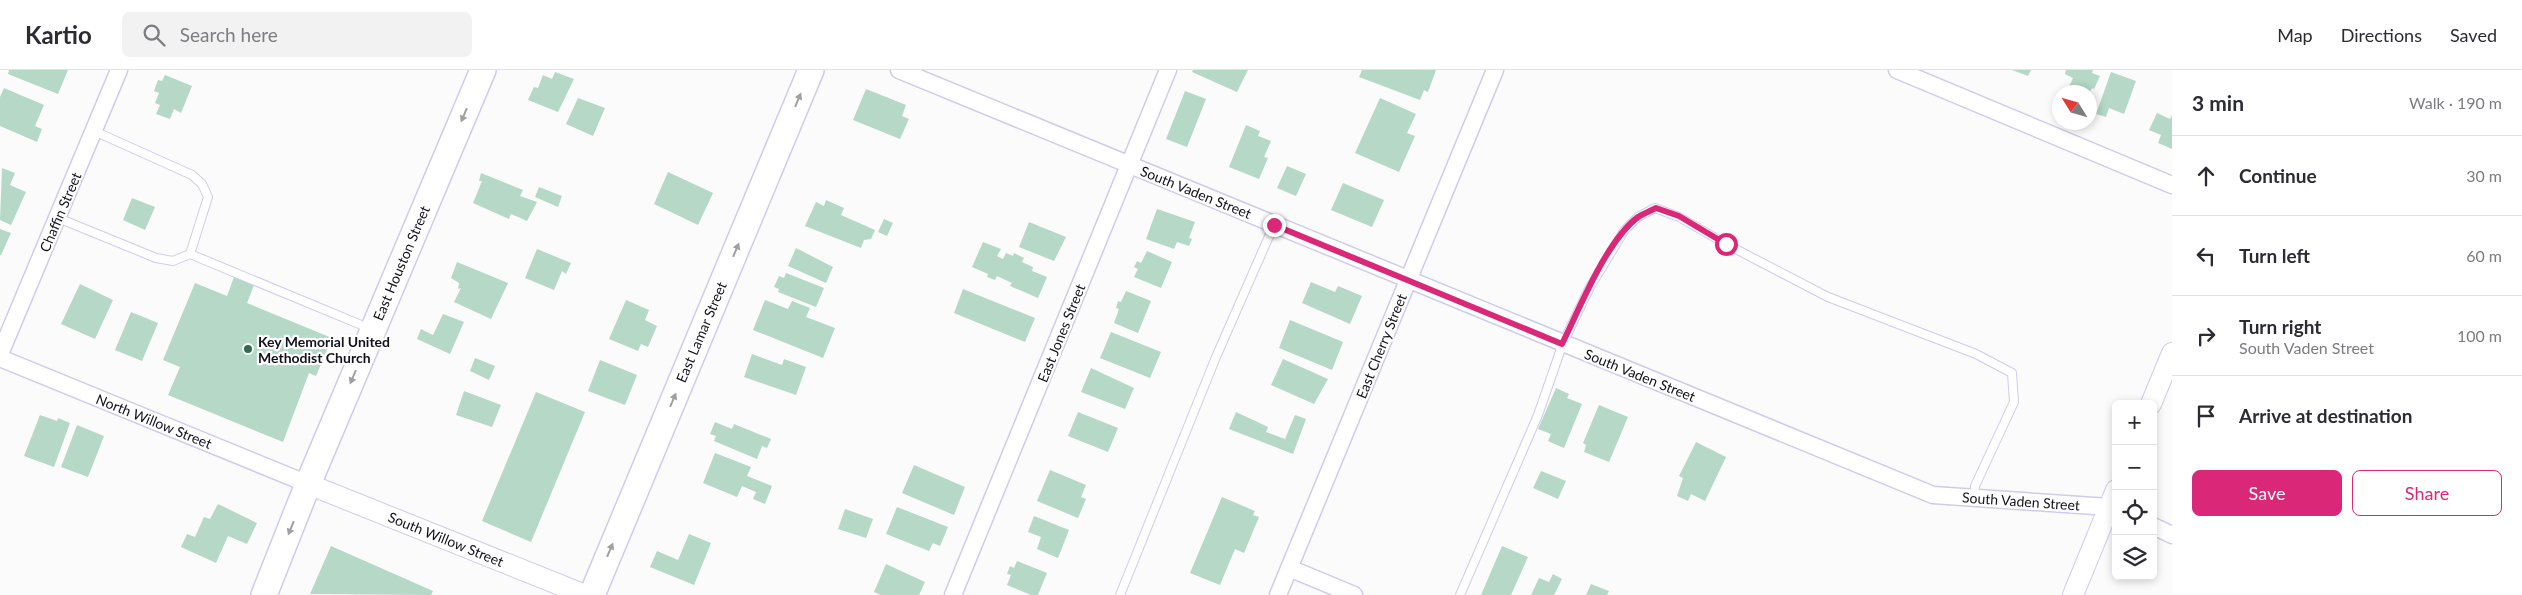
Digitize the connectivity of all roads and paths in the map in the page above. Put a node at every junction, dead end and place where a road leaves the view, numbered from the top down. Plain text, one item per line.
1 (119, 70) edge
2 (483, 70) edge
3 (811, 70) edge
4 (899, 70) edge
5 (1168, 70) edge
6 (1495, 70) edge
7 (1897, 70) edge
8 (94, 131) junction
9 (1130, 166) junction
10 (2172, 185) edge
11 (58, 218) junction
12 (1274, 225) junction
13 (190, 254) junction
14 (1408, 281) junction
15 (373, 330) junction
16 (1562, 344) junction
17 (0, 356) edge
18 (2171, 359) edge
19 (2153, 400) edge
20 (308, 484) junction
21 (1974, 499) junction
22 (2112, 502) edge
23 (2112, 507) edge
24 (2157, 528) edge
25 (2172, 534) edge
26 (1289, 568) junction
27 (264, 595) edge
28 (584, 595) edge
29 (592, 595) edge
30 (953, 595) edge
31 (1120, 595) edge
32 (1278, 595) edge
33 (1354, 595) edge
34 (1460, 595) edge
35 (2073, 595) edge

1 - 8 street, Chaffin Street
2 -> 15 main road, East Houston Street
29 -> 3 main road, East Lamar Street
4 - 9 street, South Vaden Street
5 - 9 street, East Jones Street
6 - 14 street, East Cherry Street
7 - 10 street
8 - 11 street, Chaffin Street
8 - 13 lane
9 - 12 street, South Vaden Street
9 - 30 street, East Jones Street
11 - 13 lane
11 - 17 street, Chaffin Street
12 - 14 street, South Vaden Street
12 - 31 lane
13 - 15 lane
14 - 16 street, South Vaden Street
14 - 26 street, East Cherry Street
15 -> 20 main road, East Houston Street
16 - 21 street, South Vaden Street
16 - 21 lane
16 - 34 lane
17 - 20 street, North Willow Street
18 - 19 street
20 -> 27 main road, East Houston Street
20 - 28 street, South Willow Street
21 - 22 street, South Vaden Street
23 - 35 street
24 - 25 street
26 - 32 street, East Cherry Street
26 - 33 street

